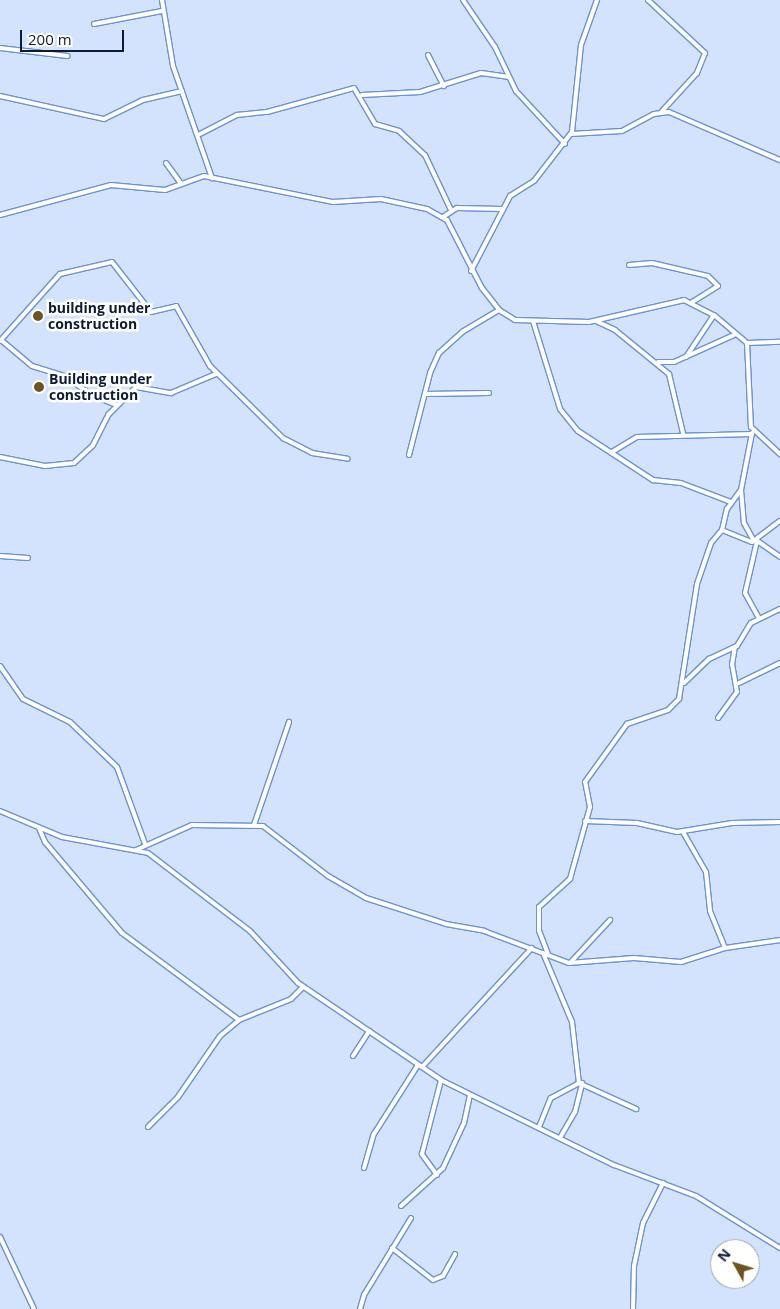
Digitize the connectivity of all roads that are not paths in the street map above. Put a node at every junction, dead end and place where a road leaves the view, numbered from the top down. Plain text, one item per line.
1 (162, 0) edge
2 (463, 0) edge
3 (597, 0) edge
4 (648, 0) edge
5 (162, 11) junction
6 (94, 24) dead end
7 (0, 48) edge
8 (428, 55) dead end
9 (68, 56) dead end
10 (508, 76) junction
11 (444, 86) junction
12 (182, 91) junction
13 (362, 95) junction
14 (0, 96) edge
15 (662, 111) junction
16 (200, 134) junction
17 (571, 134) junction
18 (565, 144) junction
19 (780, 160) edge
20 (166, 163) dead end
21 (212, 178) junction
22 (181, 184) junction
23 (503, 209) junction
24 (451, 210) junction
25 (0, 216) edge
26 (443, 217) junction
27 (628, 264) dead end
28 (471, 271) junction
29 (692, 302) junction
30 (499, 310) junction
31 (714, 315) junction
32 (533, 321) junction
33 (596, 321) junction
34 (734, 335) junction
35 (0, 340) edge
36 (780, 342) edge
37 (747, 343) junction
38 (686, 357) junction
39 (656, 362) junction
40 (216, 374) junction
41 (425, 394) junction
42 (489, 394) dead end
43 (117, 405) junction
44 (752, 428) junction
45 (683, 433) junction
46 (752, 434) junction
47 (778, 448) edge
48 (612, 452) junction
49 (780, 454) edge
50 (409, 455) dead end
51 (0, 457) edge
52 (348, 459) dead end
53 (741, 490) junction
54 (731, 502) junction
55 (780, 521) edge
56 (722, 530) junction
57 (755, 541) junction
58 (0, 556) edge
59 (780, 557) edge
60 (28, 558) dead end
61 (780, 609) edge
62 (759, 618) junction
63 (735, 647) junction
64 (780, 663) edge
65 (0, 666) edge
66 (739, 683) junction
67 (683, 684) junction
68 (718, 718) dead end
69 (289, 722) dead end
70 (0, 811) edge
71 (585, 821) junction
72 (780, 822) edge
73 (254, 825) junction
74 (39, 828) junction
75 (683, 832) junction
76 (145, 844) junction
77 (136, 850) junction
78 (610, 920) dead end
79 (780, 940) edge
80 (532, 948) junction
81 (725, 948) junction
82 (543, 952) junction
83 (549, 955) junction
84 (570, 963) junction
85 (303, 987) junction
86 (239, 1020) junction
87 (369, 1032) junction
88 (353, 1056) dead end
89 (420, 1066) junction
90 (441, 1080) junction
91 (581, 1083) junction
92 (470, 1095) junction
93 (636, 1109) dead end
94 (148, 1127) dead end
95 (539, 1127) junction
96 (561, 1136) junction
97 (364, 1168) dead end
98 (437, 1175) junction
99 (663, 1183) junction
100 (401, 1206) dead end
101 (411, 1218) dead end
102 (0, 1238) edge
103 (392, 1248) junction
104 (780, 1248) edge
105 (455, 1254) dead end
106 (34, 1309) edge
107 (360, 1309) edge
108 (633, 1309) edge

1 - 5 street
2 - 10 street
3 - 17 street
4 - 15 street
5 - 6 street
5 - 12 street
7 - 9 street
8 - 11 street
10 - 11 street
10 - 18 street
11 - 13 street
12 - 14 street
12 - 16 street
13 - 16 street
13 - 24 street
15 - 17 street
15 - 19 street
16 - 21 street
17 - 18 street
18 - 23 street
20 - 22 street
21 - 22 street
21 - 26 street
22 - 25 street
23 - 24 street
23 - 28 street
24 - 26 street
26 - 28 street
27 - 29 street
28 - 30 street
29 - 31 street
29 - 33 street
30 - 32 street
30 - 41 street
31 - 34 street
31 - 38 street
32 - 33 street
32 - 48 street
33 - 39 street
34 - 37 street
34 - 38 street
35 - 40 street
35 - 43 street
36 - 37 street
37 - 44 street
38 - 39 street
39 - 45 street
40 - 43 street
40 - 52 street
41 - 42 street
41 - 50 street
43 - 51 street
44 - 46 street
44 - 47 street
45 - 46 street
45 - 48 street
46 - 53 street
47 - 49 street
48 - 54 street
53 - 54 street
53 - 57 street
54 - 56 street
55 - 57 street
56 - 57 street
56 - 67 street
57 - 59 street
57 - 62 street
58 - 60 street
61 - 62 street
62 - 63 street
63 - 66 street
63 - 67 street
64 - 66 street
65 - 76 street
66 - 68 street
67 - 71 street
69 - 73 street
70 - 74 street
71 - 75 street
71 - 83 street
72 - 75 street
73 - 76 street
73 - 80 street
74 - 77 street
74 - 86 street
75 - 81 street
76 - 77 street
77 - 85 street
78 - 84 street
79 - 81 street
80 - 82 street
80 - 89 street
81 - 84 street
82 - 83 street
82 - 91 street
83 - 84 street
85 - 86 street
85 - 87 street
86 - 94 street
87 - 88 street
87 - 89 street
89 - 90 street
89 - 97 street
90 - 92 street
90 - 98 street
91 - 93 street
91 - 95 street
91 - 96 street
92 - 95 street
92 - 98 street
95 - 96 street
96 - 99 street
98 - 100 street
99 - 104 street
99 - 108 street
101 - 103 street
102 - 106 street
103 - 105 street
103 - 107 street

